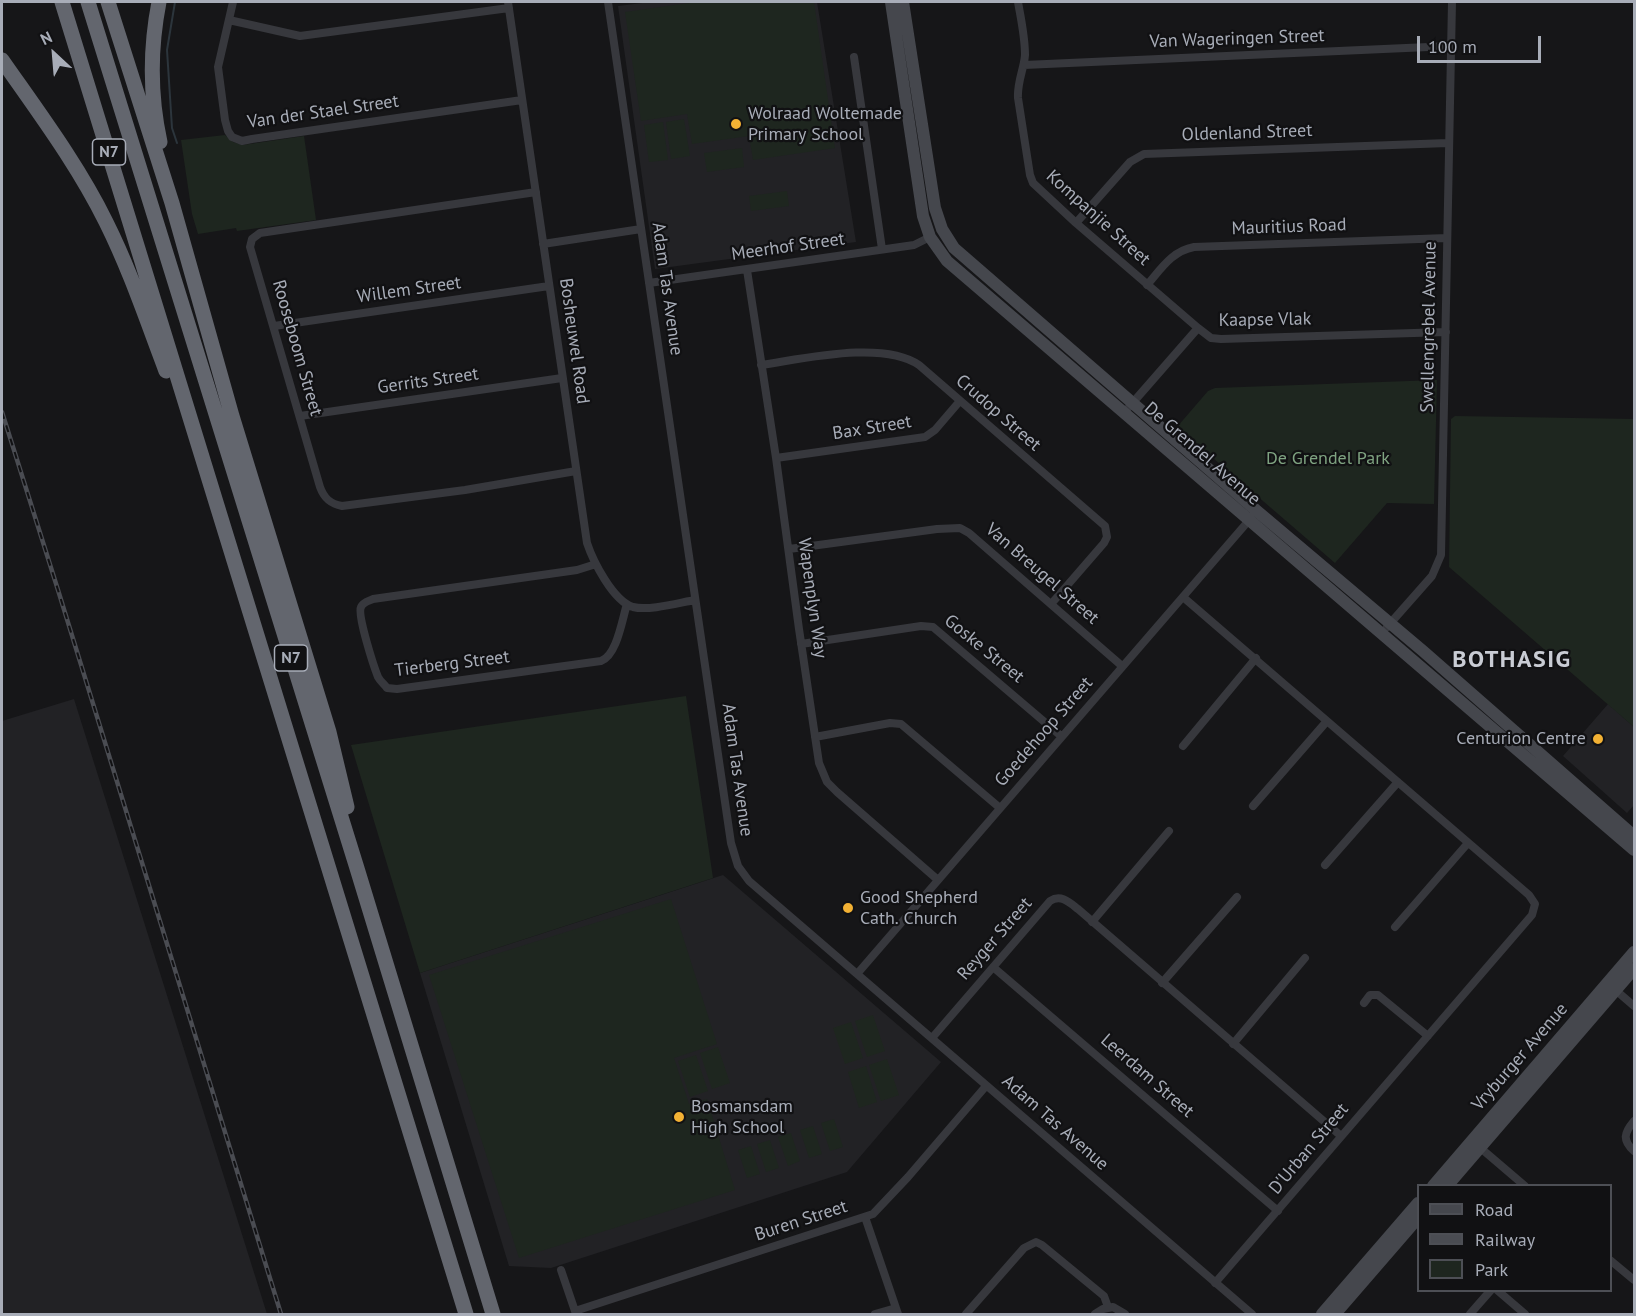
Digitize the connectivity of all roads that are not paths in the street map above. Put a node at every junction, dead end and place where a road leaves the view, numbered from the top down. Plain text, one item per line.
1 (62, 2) edge
2 (88, 2) edge
3 (108, 2) edge
4 (159, 2) edge
5 (233, 2) edge
6 (608, 2) edge
7 (891, 2) edge
8 (903, 2) edge
9 (1018, 2) edge
10 (1452, 2) edge
11 (508, 5) edge
12 (229, 20) junction
13 (1451, 46) junction
14 (854, 57) dead end
15 (2, 60) edge
16 (1024, 64) junction
17 (522, 100) junction
18 (1448, 143) junction
19 (536, 192) junction
20 (172, 203) junction
21 (938, 217) junction
22 (1076, 223) junction
23 (641, 229) junction
24 (930, 237) junction
25 (1447, 238) junction
26 (543, 244) junction
27 (954, 248) junction
28 (882, 249) junction
29 (747, 270) junction
30 (649, 283) junction
31 (1147, 285) junction
32 (549, 286) junction
33 (274, 326) junction
34 (1198, 328) junction
35 (1446, 332) junction
36 (761, 365) junction
37 (562, 378) junction
38 (959, 402) junction
39 (1128, 407) junction
40 (300, 416) junction
41 (776, 459) junction
42 (576, 471) junction
43 (208, 477) junction
44 (1253, 515) junction
45 (789, 549) junction
46 (596, 564) junction
47 (1183, 597) junction
48 (695, 600) junction
49 (1052, 603) junction
50 (627, 604) junction
51 (1391, 622) junction
52 (1382, 632) junction
53 (801, 644) junction
54 (1256, 658) junction
55 (1122, 666) junction
56 (1327, 721) junction
57 (1061, 736) junction
58 (815, 737) junction
59 (1183, 746) dead end
60 (1398, 782) junction
61 (1253, 806) dead end
62 (1000, 808) junction
63 (1170, 831) dead end
64 (1635, 836) edge
65 (1468, 843) junction
66 (1635, 850) edge
67 (356, 865) junction
68 (1325, 865) dead end
69 (938, 880) junction
70 (1237, 897) dead end
71 (1092, 922) junction
72 (1395, 927) dead end
73 (1635, 952) edge
74 (1305, 958) dead end
75 (993, 967) junction
76 (1635, 969) edge
77 (857, 974) junction
78 (1162, 983) junction
79 (1612, 987) junction
80 (1364, 1003) dead end
81 (1635, 1006) edge
82 (1428, 1036) junction
83 (932, 1038) junction
84 (1233, 1044) junction
85 (986, 1086) junction
86 (1635, 1121) edge
87 (1341, 1136) junction
88 (1476, 1144) junction
89 (1635, 1151) edge
90 (1435, 1184) edge
91 (1448, 1184) edge
92 (1524, 1184) edge
93 (1417, 1205) edge
94 (1278, 1210) junction
95 (865, 1217) junction
96 (1417, 1220) edge
97 (1612, 1261) edge
98 (561, 1270) dead end
99 (1635, 1280) edge
100 (1215, 1282) junction
101 (1489, 1292) edge
102 (1499, 1292) edge
103 (1108, 1307) junction
104 (897, 1311) edge
105 (575, 1313) edge
106 (466, 1314) edge
107 (493, 1314) edge
108 (875, 1314) edge
109 (966, 1314) edge
110 (1095, 1314) edge
111 (1125, 1314) edge
112 (1252, 1314) edge
113 (1322, 1314) edge
114 (1335, 1314) edge
115 (1470, 1314) edge
116 (1525, 1314) edge

1 - 43 highway, N7
2 - 67 highway, N7
3 - 20 highway
4 - 20 highway
5 - 12 street, Van der Stael Street
6 - 23 street, Adam Tas Avenue
7 - 24 street, De Grendel Avenue
8 - 21 street, De Grendel Avenue
9 - 16 street, Kompanjie Street
10 - 13 street, Swellengrebel Avenue
11 - 12 street
11 - 17 street, Bosheuwel Road
12 - 17 street, Van der Stael Street
13 - 16 street, Van Wageringen Street
13 - 18 street, Swellengrebel Avenue
14 - 28 street
15 - 43 highway
16 - 22 street, Kompanjie Street
17 - 19 street, Bosheuwel Road
18 - 22 street, Oldenland Street
18 - 25 street, Swellengrebel Avenue
19 - 26 street, Bosheuwel Road
19 - 33 street, Rooseboom Street
20 - 67 highway
21 - 24 street
21 - 27 street, De Grendel Avenue
22 - 31 street, Kompanjie Street
23 - 26 street
23 - 30 street, Adam Tas Avenue
24 - 27 street
24 - 28 street, Meerhof Street
24 - 39 street, De Grendel Avenue
25 - 31 street, Mauritius Road
25 - 35 street, Swellengrebel Avenue
26 - 32 street, Bosheuwel Road
27 - 39 street, De Grendel Avenue
28 - 29 street, Meerhof Street
29 - 30 street, Meerhof Street
29 - 36 street, Wapenplyn Way
30 - 48 street, Adam Tas Avenue
31 - 34 street, Kompanjie Street
32 - 33 street, Willem Street
32 - 37 street, Bosheuwel Road
33 - 40 street, Rooseboom Street
34 - 35 street, Kaapse Vlak
34 - 39 street, Kaapse Vlak
35 - 51 street, Swellengrebel Avenue
36 - 38 street, Crudop Street
36 - 41 street, Wapenplyn Way
37 - 40 street, Gerrits Street
37 - 42 street, Bosheuwel Road
38 - 41 street, Bax Street
38 - 49 street, Crudop Street
39 - 44 street, De Grendel Avenue
40 - 42 street, Rooseboom Street
41 - 45 street, Wapenplyn Way
42 - 46 street, Bosheuwel Road
43 - 106 highway, N7
44 - 47 street, Goedehoop Street
44 - 51 street, De Grendel Avenue
44 - 52 street, De Grendel Avenue
45 - 49 street, Van Breugel Street
45 - 53 street, Wapenplyn Way
46 - 50 street, Bosheuwel Road
46 - 50 street, Tierberg Street
47 - 54 street, D'Urban Street
47 - 55 street, Goedehoop Street
48 - 50 street
48 - 77 street, Adam Tas Avenue
49 - 55 street, Van Breugel Street
51 - 52 street, Swellengrebel Avenue
51 - 64 street, De Grendel Avenue
52 - 66 street, De Grendel Avenue
53 - 57 street, Goske Street
53 - 58 street, Wapenplyn Way
54 - 56 street, D'Urban Street
54 - 59 street
55 - 57 street, Goedehoop Street
56 - 60 street, D'Urban Street
56 - 61 street
57 - 62 street, Goedehoop Street
58 - 62 street
58 - 69 street, Wapenplyn Way
60 - 65 street, D'Urban Street
60 - 68 street
62 - 69 street, Goedehoop Street
63 - 71 street
65 - 72 street
65 - 82 street, D'Urban Street
67 - 107 highway, N7
69 - 77 street, Goedehoop Street
70 - 78 street
71 - 75 street, Reyger Street
71 - 78 street, Reyger Street
73 - 79 street, Vryburger Avenue
74 - 84 street
75 - 83 street, Reyger Street
75 - 94 street, Leerdam Street
76 - 79 street, Vryburger Avenue
77 - 83 street, Adam Tas Avenue
78 - 84 street, Reyger Street
79 - 81 street
79 - 88 street, Vryburger Avenue
80 - 82 street
82 - 87 street, D'Urban Street
83 - 85 street, Adam Tas Avenue
84 - 87 street, Reyger Street
85 - 95 street, Buren Street
85 - 100 street, Adam Tas Avenue
86 - 89 street
87 - 94 street, D'Urban Street
88 - 90 street, Vryburger Avenue
88 - 91 street, Vryburger Avenue
88 - 92 street
93 - 113 street
94 - 100 street, D'Urban Street
95 - 104 street
95 - 105 street, Buren Street
96 - 114 street
97 - 99 street
98 - 105 street
100 - 112 street, Adam Tas Avenue
101 - 115 street
102 - 116 street
103 - 109 street
103 - 110 street
103 - 111 street
104 - 108 street

